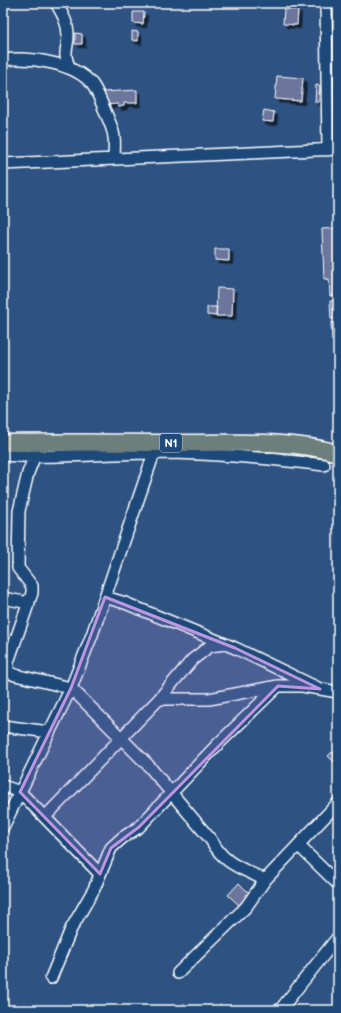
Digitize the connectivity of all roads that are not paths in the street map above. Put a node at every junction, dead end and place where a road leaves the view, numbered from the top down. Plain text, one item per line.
1 (56, 3) edge
2 (326, 3) edge
3 (3, 60) edge
4 (70, 68) junction
5 (333, 150) edge
6 (114, 158) junction
7 (3, 164) edge
8 (3, 442) edge
9 (115, 448) junction
10 (37, 449) junction
11 (154, 453) junction
12 (338, 453) edge
13 (3, 454) edge
14 (324, 465) dead end
15 (105, 597) junction
16 (3, 598) edge
17 (29, 603) junction
18 (225, 644) junction
19 (278, 686) junction
20 (71, 688) junction
21 (320, 689) junction
22 (338, 692) edge
23 (159, 699) junction
24 (3, 726) edge
25 (49, 732) junction
26 (121, 738) junction
27 (3, 786) edge
28 (20, 792) junction
29 (172, 793) junction
30 (338, 803) edge
31 (45, 817) junction
32 (3, 828) edge
33 (298, 845) junction
34 (100, 874) junction
35 (265, 880) junction
36 (338, 884) edge
37 (338, 937) edge
38 (178, 973) dead end
39 (50, 978) dead end
40 (280, 1010) edge

1 - 4 street
2 - 5 street
3 - 4 street
4 - 6 street
5 - 6 street
6 - 7 street
8 - 10 highway, N1
9 - 10 highway, N1
9 - 11 street
9 - 12 highway, N1
10 - 13 street
10 - 17 street
11 - 14 street
11 - 15 street
15 - 18 street
15 - 20 street
16 - 17 street
17 - 20 street
18 - 21 street
18 - 23 street
19 - 21 street
19 - 23 street
19 - 29 street
20 - 25 street
20 - 26 street
21 - 22 street
23 - 26 street
24 - 25 street
25 - 28 street
26 - 29 street
26 - 31 street
27 - 28 street
28 - 31 street
28 - 32 street
29 - 34 street
29 - 35 street
30 - 33 street
31 - 34 street
33 - 35 street
33 - 36 street
34 - 39 street
35 - 38 street
37 - 40 street

